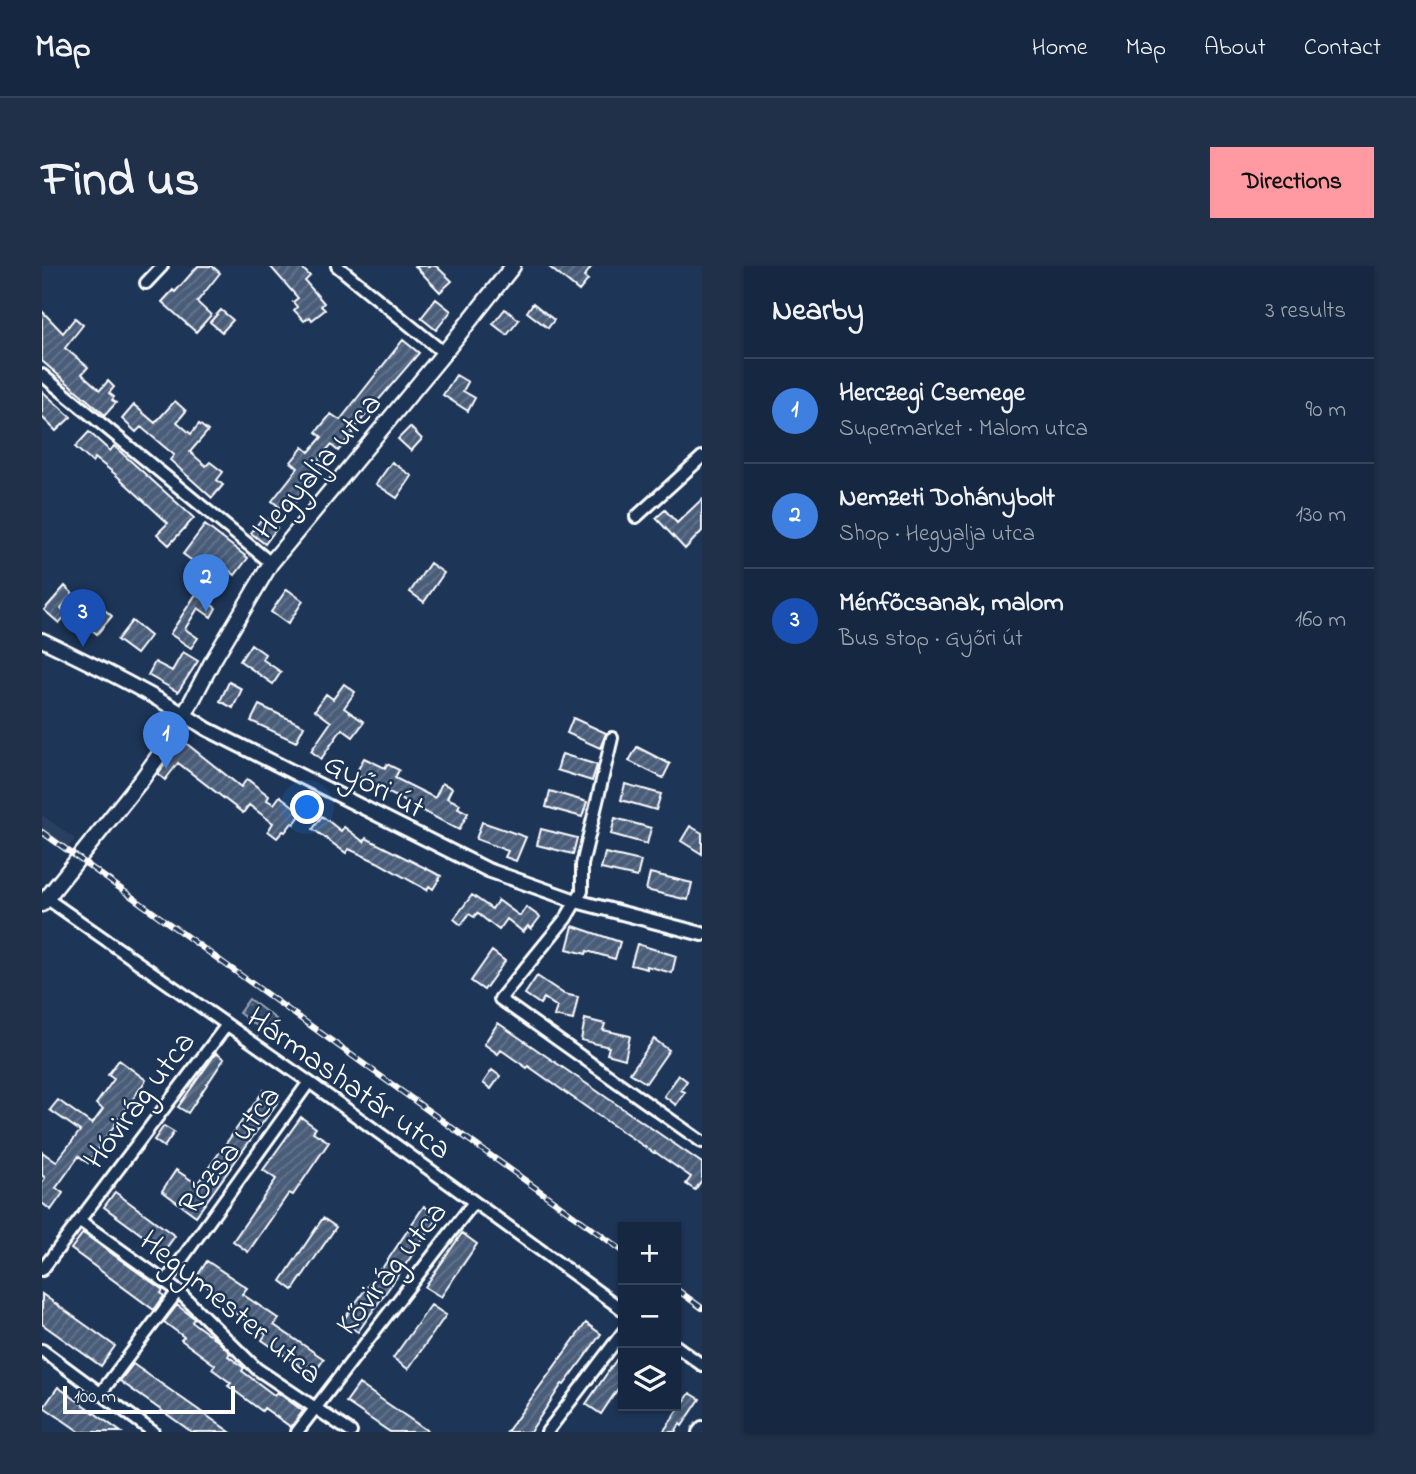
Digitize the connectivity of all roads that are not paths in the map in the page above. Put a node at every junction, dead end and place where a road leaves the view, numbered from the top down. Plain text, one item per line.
1 (162, 266) edge
2 (337, 266) edge
3 (513, 266) edge
4 (146, 283) dead end
5 (444, 353) junction
6 (42, 375) edge
7 (702, 457) edge
8 (636, 517) dead end
9 (271, 563) junction
10 (42, 640) edge
11 (184, 714) junction
12 (612, 738) dead end
13 (44, 901) edge
14 (576, 901) junction
15 (701, 933) edge
16 (226, 1026) junction
17 (309, 1082) junction
18 (702, 1142) edge
19 (474, 1202) junction
20 (80, 1221) junction
21 (42, 1270) edge
22 (166, 1281) junction
23 (178, 1291) junction
24 (618, 1306) edge
25 (618, 1339) edge
26 (679, 1348) edge
27 (42, 1350) edge
28 (702, 1365) edge
29 (100, 1394) junction
30 (314, 1407) junction
31 (702, 1427) edge
32 (153, 1432) edge
33 (297, 1432) edge
34 (351, 1432) edge
35 (547, 1432) edge
36 (698, 1432) edge

1 - 4 street
2 - 5 street
3 - 5 main road, Hegyalja utca
5 - 9 main road, Hegyalja utca
6 - 9 street
7 - 8 street
9 - 11 main road, Hegyalja utca
10 - 11 street, Győri út
11 - 13 main road, Hegyalja utca
11 - 14 street, Győri út
12 - 14 street
13 - 16 street, Hármashatár utca
14 - 15 street, Győri út
14 - 18 street
16 - 17 street, Hármashatár utca
16 - 20 street, Hóvirág utca
17 - 19 street, Hármashatár utca
17 - 22 street, Rózsa utca
19 - 24 street, Hármashatár utca
19 - 30 street, Kővirág utca
20 - 21 street, Hóvirág utca
20 - 22 street, Hegymester utca
22 - 23 street, Hegymester utca
23 - 29 street
23 - 30 street, Hegymester utca
25 - 35 street
26 - 28 street
27 - 29 street
29 - 32 street
30 - 33 street, Kővirág utca
30 - 34 street, Hegymester utca
31 - 36 street

